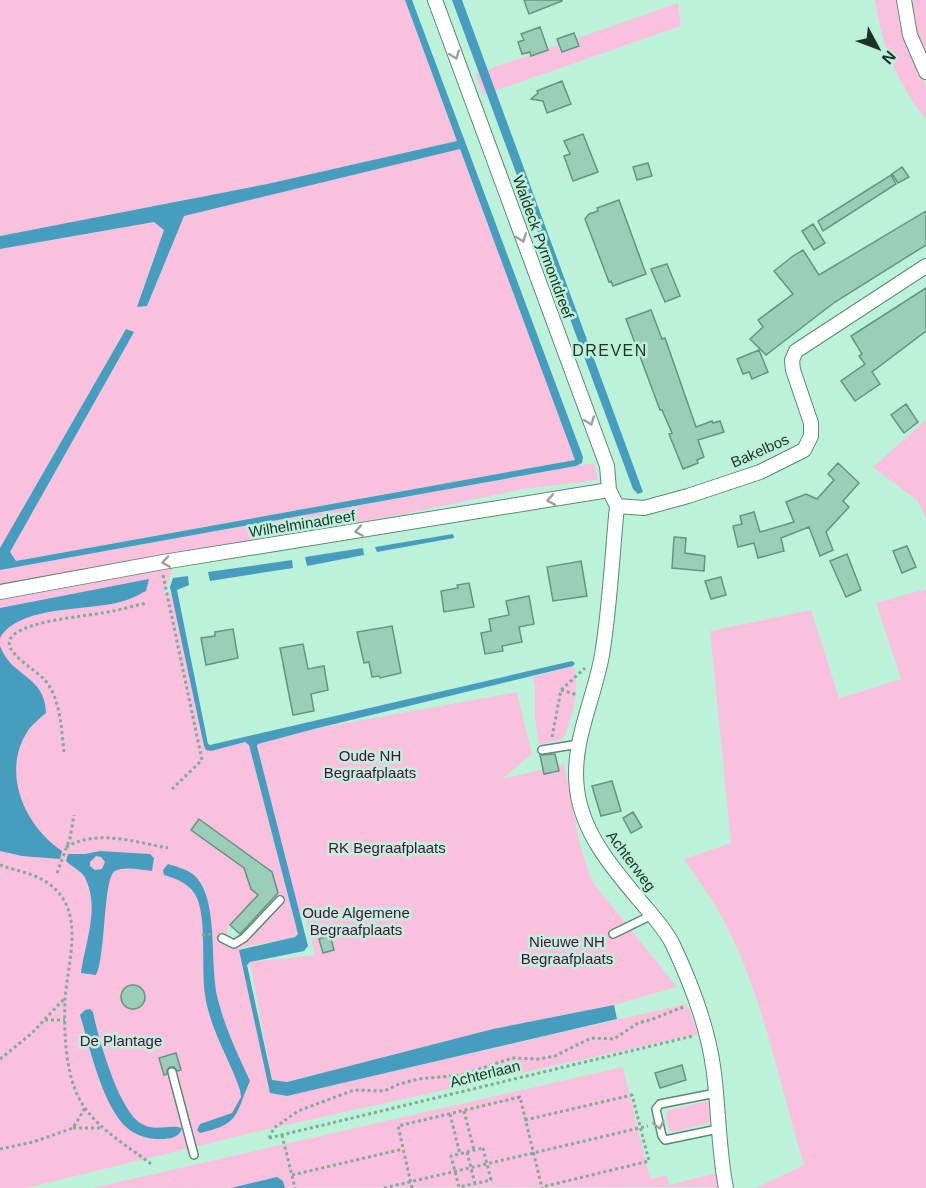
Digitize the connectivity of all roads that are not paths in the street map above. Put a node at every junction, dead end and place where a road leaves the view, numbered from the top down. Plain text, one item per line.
1 (435, 0) edge
2 (904, 0) edge
3 (926, 72) edge
4 (926, 266) edge
5 (609, 490) junction
6 (618, 506) junction
7 (0, 592) edge
8 (579, 744) junction
9 (542, 750) dead end
10 (280, 900) dead end
11 (652, 915) junction
12 (613, 934) dead end
13 (218, 936) road end
14 (172, 1072) dead end
15 (716, 1093) junction
16 (718, 1129) junction
17 (194, 1155) dead end
18 (726, 1188) edge

1 -> 5 street, Waldeck Pyrmontdreef
2 - 3 street
4 - 6 street, Bakelbos
5 - 6 street, Waldeck Pyrmontdreef
5 -> 7 street, Wilhelminadreef
6 - 8 street, Achterweg
8 - 9 lane
8 - 11 street, Achterweg
10 - 13 lane
11 - 12 lane
11 - 15 street, Achterweg
14 - 17 lane
15 - 16 street, Achterweg
15 -> 16 lane
16 - 18 street, Achterweg

